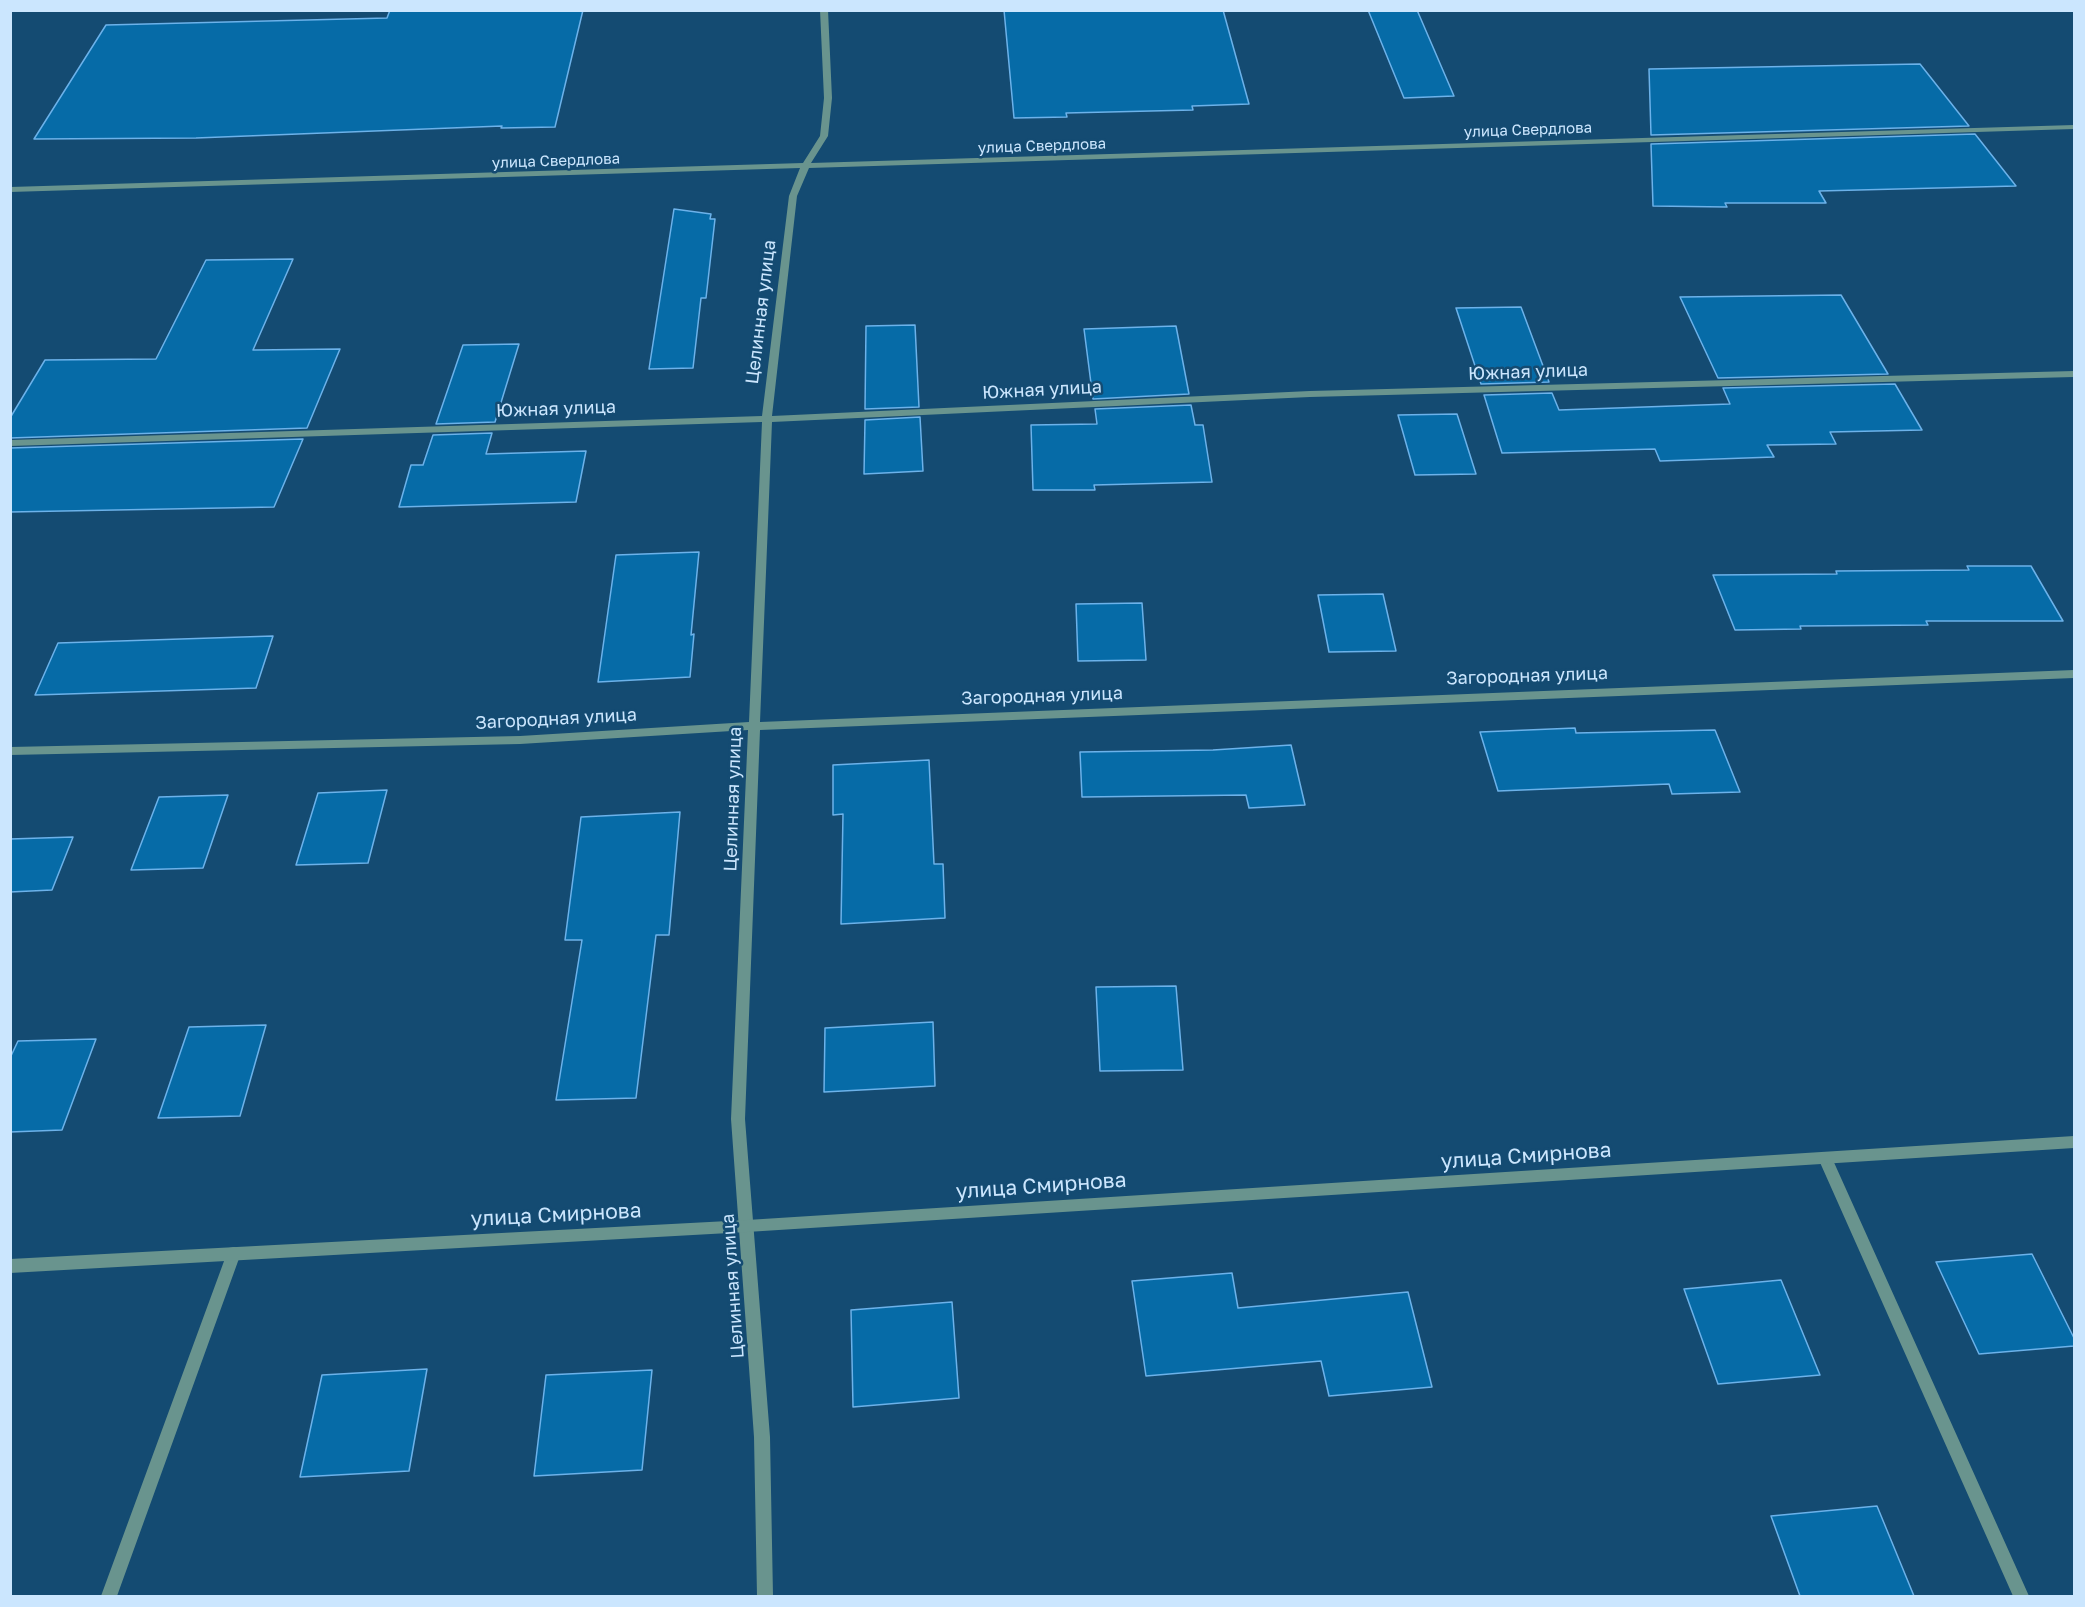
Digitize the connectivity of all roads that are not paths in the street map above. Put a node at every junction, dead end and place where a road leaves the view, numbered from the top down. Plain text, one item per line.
1 (824, 10) edge
2 (2074, 128) edge
3 (805, 167) junction
4 (10, 190) edge
5 (2074, 374) edge
6 (767, 419) junction
7 (10, 443) edge
8 (2074, 674) edge
9 (754, 726) junction
10 (10, 751) edge
11 (2074, 1142) edge
12 (1825, 1158) junction
13 (747, 1226) junction
14 (234, 1253) junction
15 (10, 1266) edge
16 (109, 1596) edge
17 (765, 1596) edge
18 (2021, 1596) edge

1 - 3 street, Целинная улица
2 - 3 street, улица Свердлова
3 - 4 street, улица Свердлова
3 - 6 street, Целинная улица
5 - 6 street, Южная улица
6 - 7 street, Южная улица
6 - 9 street, Целинная улица
8 - 9 street, Загородная улица
9 - 10 street, Загородная улица
9 - 13 street, Целинная улица
11 - 12 street, улица Смирнова
12 - 13 street, улица Смирнова
12 - 18 street
13 - 14 street, улица Смирнова
13 - 17 street, Целинная улица
14 - 15 street, улица Смирнова
14 - 16 street

